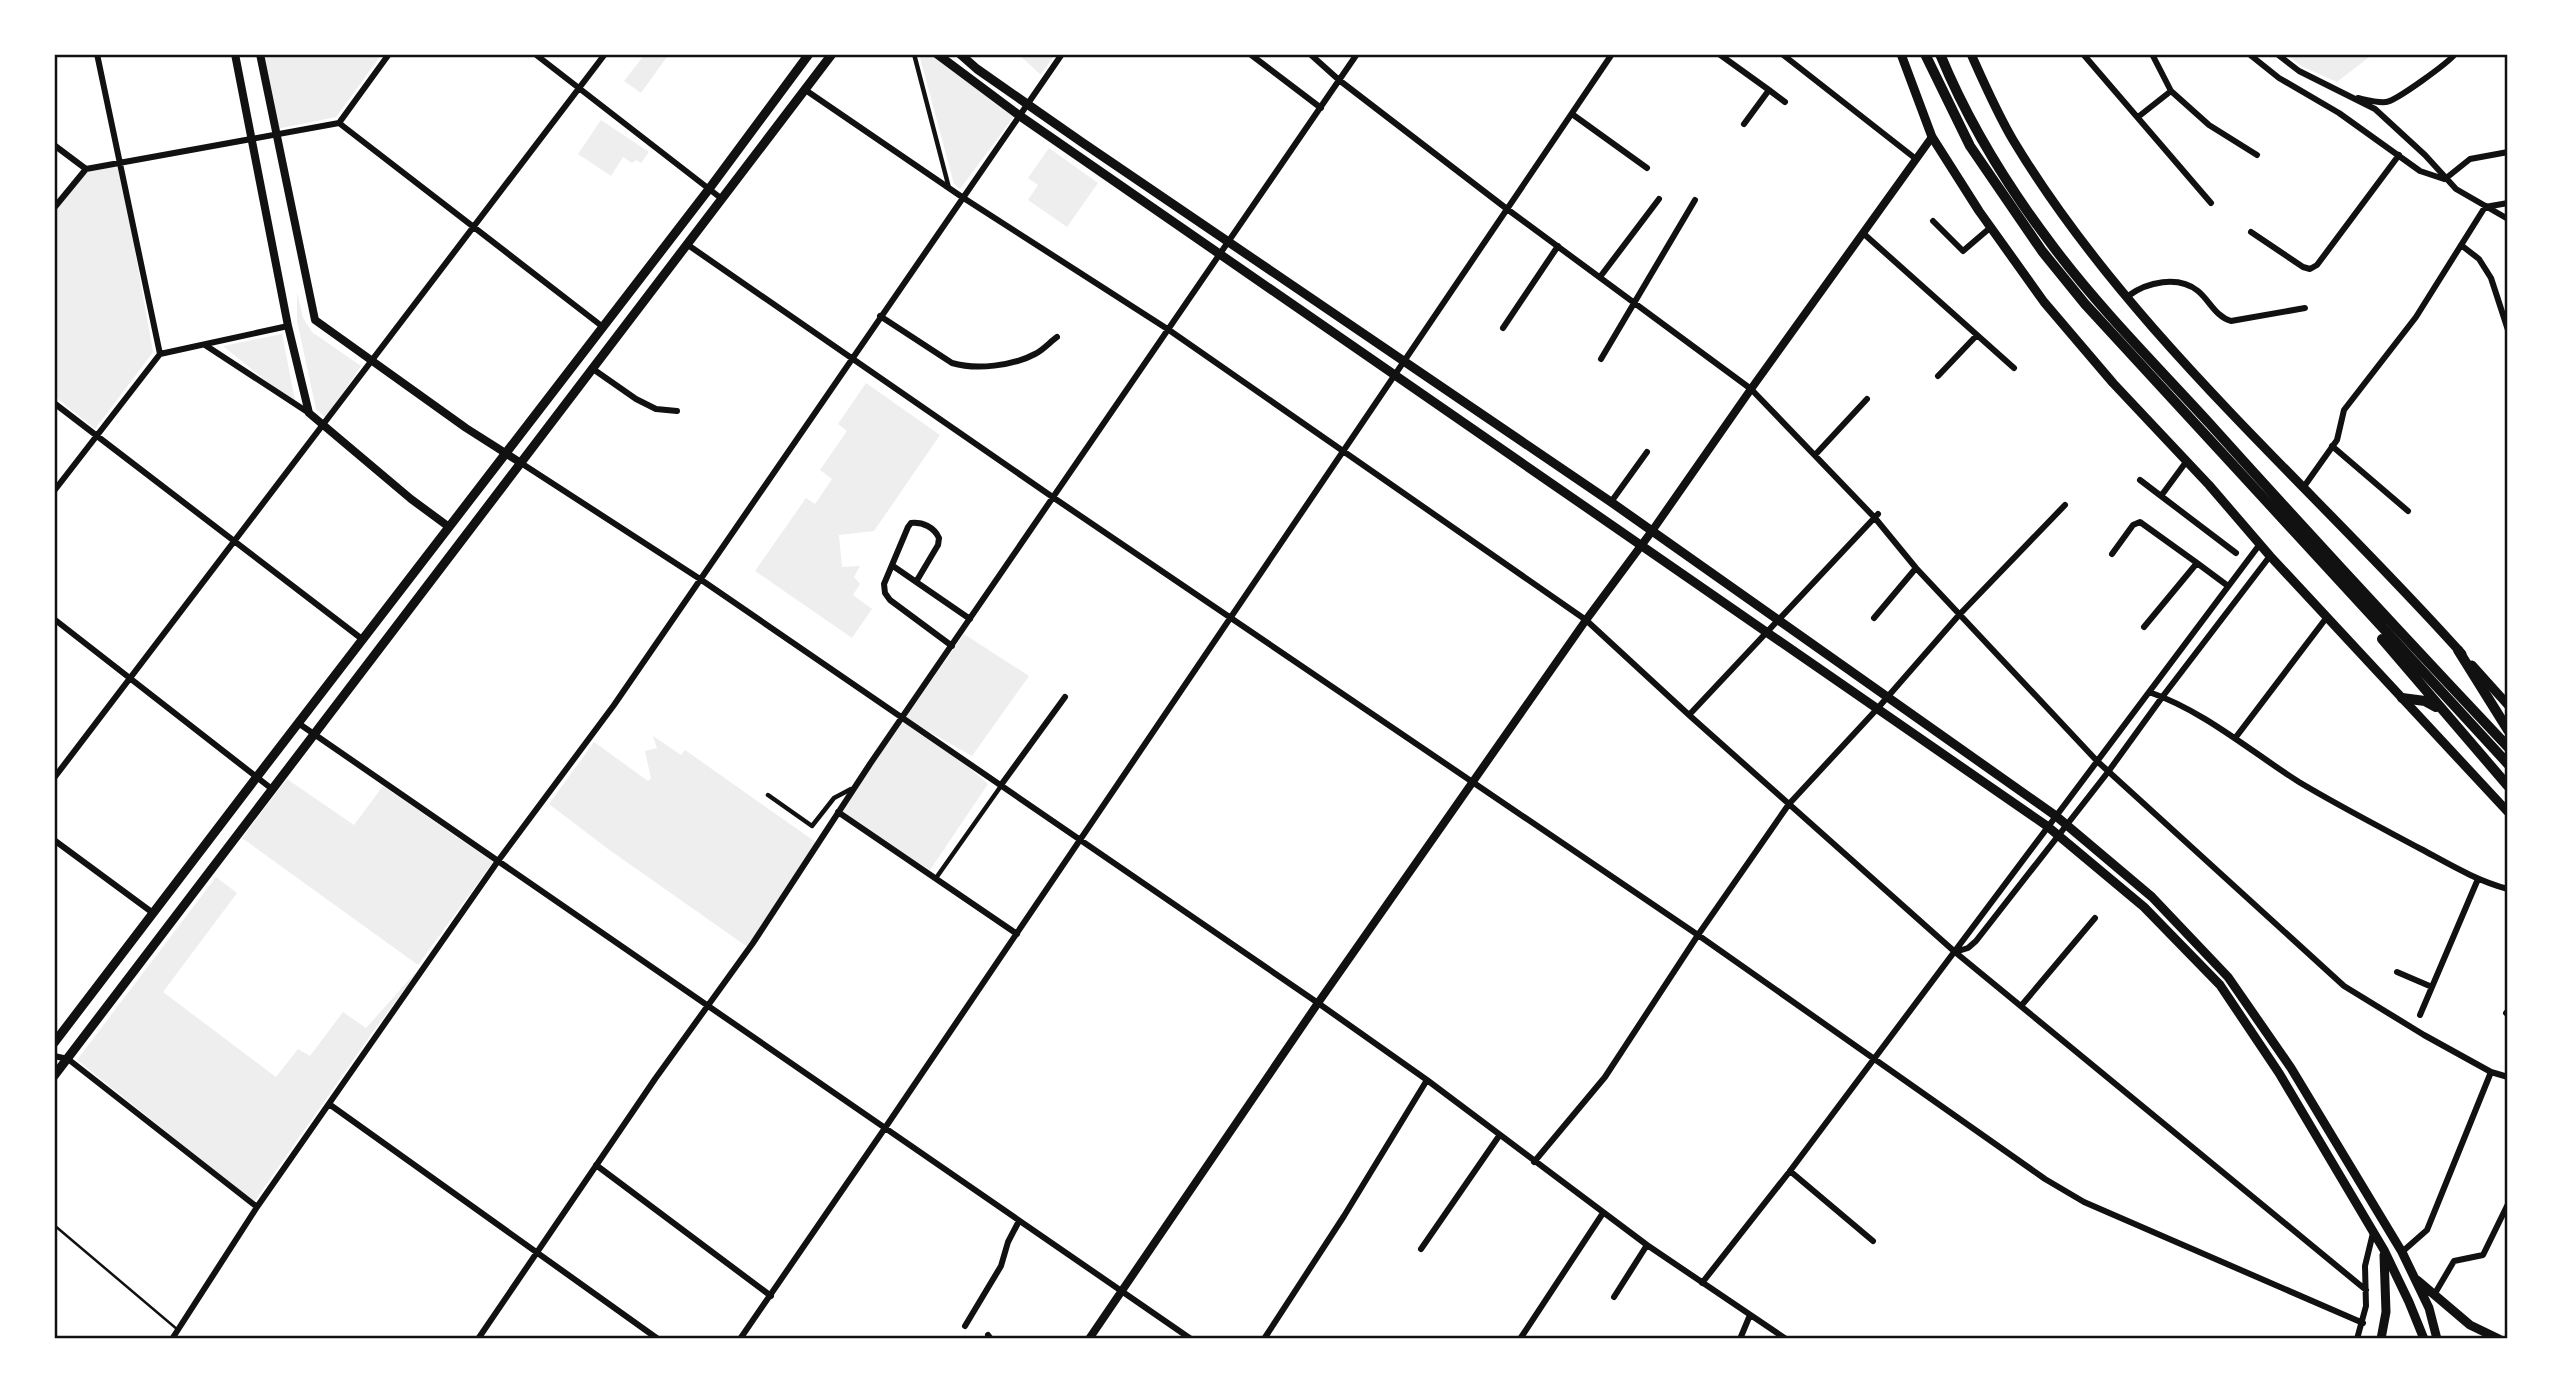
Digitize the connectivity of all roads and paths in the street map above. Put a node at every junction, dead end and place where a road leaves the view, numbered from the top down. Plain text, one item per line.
1 (97, 54) edge
2 (235, 54) edge
3 (260, 54) edge
4 (389, 54) edge
5 (535, 54) edge
6 (605, 54) edge
7 (809, 54) edge
8 (832, 54) edge
9 (914, 54) edge
10 (937, 54) edge
11 (960, 54) edge
12 (1062, 54) edge
13 (1250, 54) edge
14 (1310, 54) edge
15 (1357, 54) edge
16 (1612, 54) edge
17 (1720, 54) edge
18 (1782, 54) edge
19 (1901, 54) edge
20 (1926, 54) edge
21 (1940, 54) edge
22 (1945, 54) edge
23 (1971, 54) edge
24 (2083, 54) edge
25 (2152, 54) edge
26 (2249, 54) edge
27 (2277, 54) edge
28 (2455, 54) edge
29 (1339, 80) junction
30 (579, 88) junction
31 (804, 89) junction
32 (1769, 90) junction
33 (2171, 91) junction
34 (2350, 97) junction
35 (1785, 102) dead end
36 (1027, 105) junction
37 (1321, 108) junction
38 (1572, 114) junction
39 (1020, 116) junction
40 (2138, 117) junction
41 (339, 123) junction
42 (1744, 124) dead end
43 (276, 134) junction
44 (1932, 137) junction
45 (252, 138) junction
46 (54, 145) edge
47 (2508, 152) edge
48 (2257, 155) dead end
49 (2399, 155) junction
50 (1916, 159) junction
51 (119, 161) junction
52 (1647, 168) dead end
53 (86, 169) junction
54 (2445, 179) junction
55 (949, 188) junction
56 (709, 189) junction
57 (962, 197) junction
58 (722, 199) junction
59 (1659, 199) dead end
60 (1695, 200) dead end
61 (2211, 203) dead end
62 (2508, 203) edge
63 (2485, 207) junction
64 (54, 208) edge
65 (1507, 209) junction
66 (2508, 219) edge
67 (1933, 221) dead end
68 (473, 227) junction
69 (1991, 227) junction
70 (2251, 232) dead end
71 (1864, 234) junction
72 (1228, 242) junction
73 (688, 245) junction
74 (1558, 246) junction
75 (2461, 246) junction
76 (1220, 253) junction
77 (1600, 277) junction
78 (2128, 296) junction
79 (1635, 303) junction
80 (2305, 308) dead end
81 (880, 316) junction
82 (288, 326) junction
83 (603, 327) junction
84 (1503, 328) dead end
85 (1169, 330) junction
86 (2508, 330) edge
87 (1977, 335) junction
88 (1057, 337) dead end
89 (205, 345) junction
90 (160, 354) junction
91 (851, 358) junction
92 (1601, 359) dead end
93 (372, 361) junction
94 (1404, 362) junction
95 (2014, 368) dead end
96 (593, 369) junction
97 (1395, 375) junction
98 (1938, 376) dead end
99 (1751, 389) junction
100 (1867, 399) dead end
101 (54, 403) edge
102 (677, 411) dead end
103 (309, 412) junction
104 (322, 426) junction
105 (97, 436) junction
106 (2332, 446) junction
107 (1344, 451) junction
108 (1647, 452) dead end
109 (505, 453) junction
110 (1815, 454) junction
111 (2186, 462) junction
112 (521, 463) junction
113 (2140, 480) dead end
114 (2303, 488) junction
115 (54, 491) edge
116 (2161, 496) junction
117 (1054, 498) junction
118 (1611, 502) junction
119 (2065, 505) dead end
120 (2408, 511) dead end
121 (1876, 516) junction
122 (449, 527) junction
123 (1652, 531) junction
124 (234, 542) junction
125 (1642, 544) junction
126 (2260, 544) junction
127 (2236, 553) dead end
128 (2112, 554) dead end
129 (2270, 556) junction
130 (2197, 563) junction
131 (893, 566) junction
132 (1916, 568) junction
133 (700, 579) junction
134 (916, 582) junction
135 (2228, 586) junction
136 (2349, 586) junction
137 (1959, 615) junction
138 (1229, 617) junction
139 (2327, 617) junction
140 (1874, 618) dead end
141 (54, 619) edge
142 (970, 619) junction
143 (1586, 620) junction
144 (1778, 620) junction
145 (2144, 627) dead end
146 (1767, 632) junction
147 (362, 639) junction
148 (952, 646) junction
149 (2458, 650) junction
150 (131, 678) junction
151 (2149, 691) junction
152 (2163, 696) junction
153 (1887, 697) junction
154 (1065, 698) dead end
155 (2402, 698) junction
156 (2508, 705) edge
157 (1877, 709) junction
158 (1689, 715) junction
159 (902, 717) junction
160 (298, 723) junction
161 (2508, 730) edge
162 (314, 735) junction
163 (2236, 737) junction
164 (2508, 744) edge
165 (2508, 758) edge
166 (2097, 761) junction
167 (2508, 764) edge
168 (2508, 771) edge
169 (2108, 772) junction
170 (54, 778) edge
171 (256, 778) junction
172 (1473, 784) junction
173 (1001, 785) junction
174 (2508, 786) edge
175 (855, 787) junction
176 (272, 789) junction
177 (768, 795) dead end
178 (1788, 804) junction
179 (2508, 812) edge
180 (838, 813) junction
181 (2056, 816) junction
182 (2067, 824) junction
183 (2047, 826) junction
184 (2058, 835) junction
185 (1079, 839) junction
186 (54, 840) edge
187 (498, 861) junction
188 (936, 878) junction
189 (2478, 879) junction
190 (2508, 889) edge
191 (153, 913) junction
192 (2095, 918) dead end
193 (1017, 934) junction
194 (1698, 935) junction
195 (1955, 952) junction
196 (2397, 972) dead end
197 (2432, 987) junction
198 (1318, 1003) junction
199 (706, 1005) junction
200 (2021, 1006) junction
201 (2420, 1015) dead end
202 (54, 1043) edge
203 (54, 1056) edge
204 (68, 1059) junction
205 (1872, 1060) junction
206 (2491, 1072) junction
207 (54, 1076) edge
208 (2508, 1077) edge
209 (1427, 1080) junction
210 (329, 1104) junction
211 (885, 1128) junction
212 (1499, 1136) junction
213 (1534, 1162) junction
214 (596, 1165) junction
215 (1790, 1171) junction
216 (2508, 1204) edge
217 (257, 1208) junction
218 (1603, 1213) junction
219 (1019, 1221) junction
220 (54, 1225) edge
221 (2374, 1233) junction
222 (1873, 1241) dead end
223 (1647, 1245) junction
224 (1421, 1249) dead end
225 (2384, 1250) junction
226 (536, 1252) junction
227 (2402, 1252) junction
228 (2414, 1277) junction
229 (1702, 1283) junction
230 (2366, 1290) junction
231 (1123, 1292) junction
232 (2434, 1294) junction
233 (771, 1296) junction
234 (1614, 1297) dead end
235 (1750, 1315) junction
236 (2363, 1323) junction
237 (965, 1326) dead end
238 (178, 1330) junction
239 (172, 1339) edge
240 (478, 1339) edge
241 (658, 1339) edge
242 (740, 1339) edge
243 (1089, 1339) edge
244 (1191, 1339) edge
245 (1264, 1339) edge
246 (1520, 1339) edge
247 (1740, 1339) edge
248 (1786, 1339) edge
249 (2357, 1339) edge
250 (2381, 1339) edge
251 (2424, 1339) edge
252 (2437, 1339) edge
253 (2500, 1339) edge

1 - 51 street
2 - 45 street
3 - 43 street
4 - 41 street
5 - 30 street
6 - 30 street
7 - 56 main road
8 - 31 main road
9 - 55 street
10 - 39 main road
11 - 36 main road
12 - 36 street
13 - 37 street
14 - 29 street
15 - 29 street
16 - 38 street
17 - 32 street
18 - 50 street
19 - 44 main road
20 - 136 highway
20 - 167 highway
21 - 164 highway
22 - 164 highway
23 - 78 main road
24 - 40 street
25 - 33 street
26 - 49 street
27 - 34 street
28 - 34 street
29 - 37 street
29 - 65 street
30 - 56 street
30 - 68 street
31 - 55 street
31 - 58 main road
32 - 35 street
32 - 42 street
33 - 40 street
33 - 48 street
34 - 54 street
36 - 39 street
36 - 72 main road
37 - 72 street
38 - 52 street
38 - 65 street
39 - 57 street
39 - 76 main road
40 - 61 street
41 - 43 street
41 - 68 street
43 - 45 street
43 - 93 street
44 - 50 street
44 - 69 main road
45 - 51 street
45 - 82 street
46 - 53 street
47 - 54 street
49 - 54 street
49 - 70 street
50 - 71 street
51 - 53 street
51 - 90 street
53 - 64 street
54 - 63 street
55 - 57 street
56 - 58 street
56 - 83 main road
57 - 81 street
57 - 85 street
58 - 73 main road
59 - 77 street
60 - 79 street
62 - 63 street
63 - 66 street
63 - 75 street
65 - 74 street
65 - 94 street
67 - 69 street
68 - 83 street
68 - 93 street
69 - 111 main road
71 - 87 street
71 - 99 street
72 - 76 street
72 - 94 main road
73 - 91 street
73 - 96 main road
74 - 77 street
74 - 84 street
75 - 86 street
75 - 106 street
76 - 85 street
76 - 97 main road
77 - 79 street
78 - 80 street
78 - 114 main road
79 - 92 street
79 - 99 street
81 - 88 street
81 - 91 street
82 - 89 street
82 - 103 street
83 - 109 main road
85 - 107 street
85 - 117 street
87 - 95 street
87 - 98 street
89 - 90 street
89 - 103 street
90 - 105 street
91 - 117 street
91 - 133 street
93 - 104 street
93 - 109 street
94 - 97 street
94 - 118 main road
96 - 102 street
96 - 112 main road
97 - 107 street
97 - 125 main road
99 - 110 street
99 - 123 street
100 - 110 street
101 - 105 street
103 - 104 street
104 - 122 street
104 - 124 street
105 - 115 street
105 - 124 street
106 - 114 street
106 - 120 street
107 - 138 street
107 - 143 street
108 - 118 street
109 - 112 street
109 - 122 main road
110 - 121 street
111 - 116 street
111 - 126 main road
112 - 133 street
112 - 162 main road
113 - 116 street
114 - 149 main road
116 - 127 street
117 - 138 street
117 - 142 street
118 - 123 main road
119 - 137 street
121 - 132 street
121 - 144 street
122 - 147 main road
123 - 125 street
123 - 144 main road
124 - 147 street
124 - 150 street
125 - 143 street
125 - 146 main road
126 - 129 main road
126 - 135 street
128 - 130 street
129 - 139 main road
129 - 152 street
130 - 135 street
130 - 145 street
131 - 134 street
131 - 134 street
131 - 148 street
132 - 137 street
132 - 140 street
133 - 159 street
133 - 187 street
134 - 142 street
135 - 151 street
136 - 165 highway
136 - 174 highway
137 - 153 street
137 - 166 street
138 - 172 street
138 - 185 street
139 - 155 main road
139 - 163 street
141 - 150 street
142 - 148 street
143 - 158 street
143 - 172 street
144 - 146 street
144 - 153 main road
146 - 157 main road
146 - 158 street
147 - 160 main road
148 - 159 street
149 - 156 main road
149 - 161 highway
150 - 170 street
150 - 171 street
151 - 152 street
151 - 166 street
152 - 163 street
152 - 169 street
153 - 157 street
153 - 181 main road
154 - 173 street
155 - 168 highway
155 - 179 main road
157 - 178 street
157 - 183 main road
158 - 178 street
159 - 173 street
159 - 175 street
160 - 162 street
160 - 171 main road
162 - 176 main road
162 - 187 street
163 - 189 street
166 - 169 street
166 - 181 street
169 - 182 street
169 - 206 street
171 - 176 street
171 - 191 main road
172 - 194 street
172 - 198 street
173 - 185 street
173 - 188 street
175 - 177 street
175 - 180 street
176 - 204 main road
178 - 194 street
178 - 195 street
180 - 188 street
180 - 199 street
181 - 182 main road
181 - 183 street
182 - 184 street
182 - 227 main road
183 - 184 main road
183 - 195 street
184 - 195 street
184 - 221 main road
185 - 193 street
185 - 198 street
186 - 191 street
187 - 199 street
187 - 210 street
188 - 193 street
189 - 190 street
189 - 197 street
191 - 202 main road
192 - 200 street
193 - 211 street
194 - 205 street
194 - 213 street
195 - 200 street
195 - 205 street
196 - 197 street
197 - 201 street
198 - 209 street
198 - 231 street
199 - 211 street
199 - 214 street
200 - 230 street
203 - 204 street
204 - 207 main road
204 - 217 street
205 - 215 street
205 - 236 street
206 - 208 street
206 - 227 street
209 - 212 street
209 - 245 street
210 - 217 street
210 - 226 street
211 - 219 street
211 - 233 street
212 - 213 street
212 - 224 street
213 - 218 street
214 - 226 street
214 - 233 street
215 - 222 street
215 - 229 street
216 - 232 street
217 - 238 street
218 - 223 street
218 - 246 street
219 - 231 street
219 - 237 street
220 - 238 lane
221 - 225 main road
221 - 230 street
223 - 229 street
223 - 234 street
225 - 250 main road
225 - 251 main road
226 - 240 street
226 - 241 street
227 - 228 main road
228 - 232 main road
228 - 252 main road
229 - 235 street
230 - 236 street
231 - 243 street
231 - 244 street
232 - 253 main road
233 - 242 street
235 - 247 street
235 - 248 street
236 - 249 street
238 - 239 street

